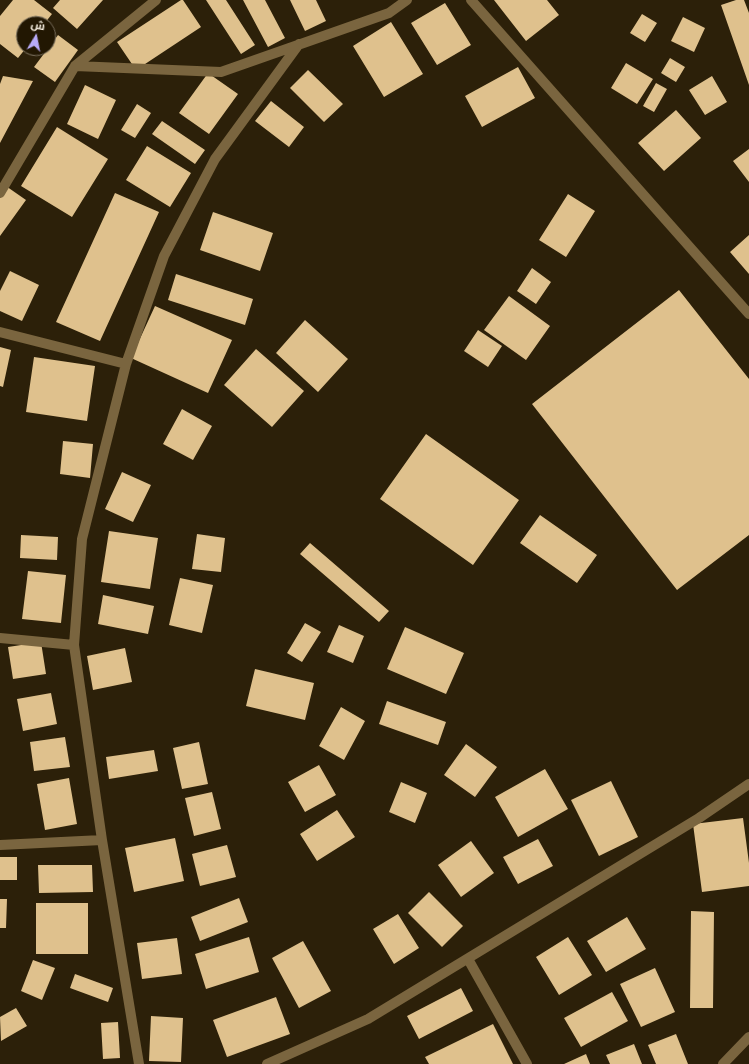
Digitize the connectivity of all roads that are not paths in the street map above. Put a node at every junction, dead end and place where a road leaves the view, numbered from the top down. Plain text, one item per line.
1 (156, 0) edge
2 (407, 0) edge
3 (471, 0) edge
4 (299, 44) junction
5 (75, 66) junction
6 (0, 193) edge
7 (749, 314) edge
8 (0, 332) edge
9 (126, 364) junction
10 (0, 638) edge
11 (74, 644) junction
12 (749, 784) edge
13 (102, 840) junction
14 (0, 845) edge
15 (468, 959) junction
16 (749, 1037) edge
17 (139, 1064) edge
18 (267, 1064) edge
19 (527, 1064) edge
20 (723, 1064) edge

1 - 5 street
2 - 4 street
3 - 7 street
4 - 5 street
4 - 9 street
5 - 6 street
8 - 9 street
9 - 11 street
10 - 11 street
11 - 13 street
12 - 15 street
13 - 14 street
13 - 17 street
15 - 18 street
15 - 19 street
16 - 20 street

